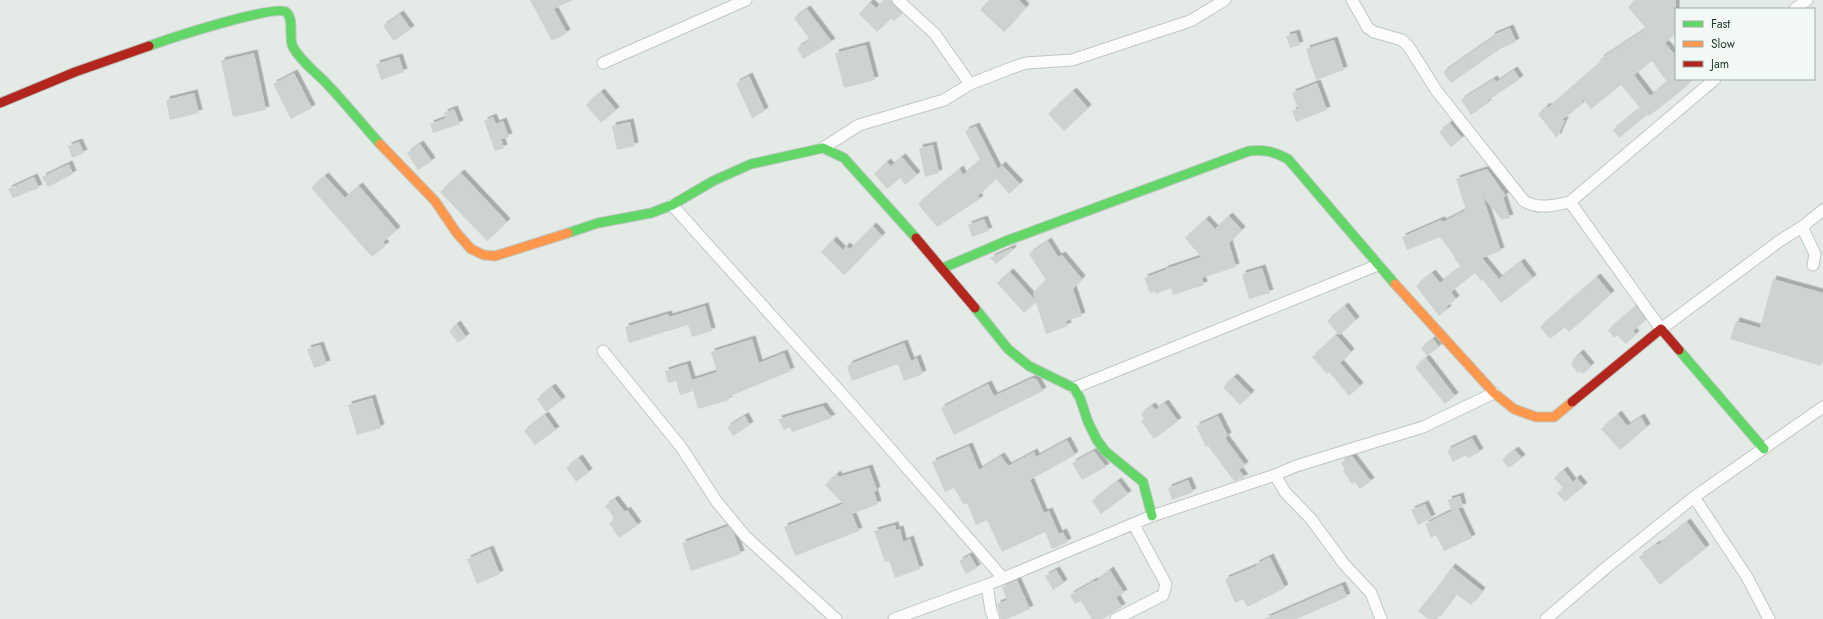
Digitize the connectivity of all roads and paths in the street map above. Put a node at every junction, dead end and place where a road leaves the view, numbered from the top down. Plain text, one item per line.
1 (746, 0) edge
2 (898, 0) edge
3 (1225, 0) edge
4 (1352, 0) edge
5 (1807, 0) edge
6 (1795, 5) edge
7 (603, 63) dead end
8 (1714, 80) edge
9 (970, 84) junction
10 (0, 103) edge
11 (823, 148) junction
12 (1570, 202) junction
13 (672, 205) junction
14 (1823, 210) edge
15 (1802, 227) junction
16 (1378, 265) junction
17 (1813, 265) dead end
18 (944, 268) junction
19 (1661, 329) junction
20 (603, 351) dead end
21 (1074, 388) junction
22 (1494, 393) junction
23 (1823, 407) edge
24 (1764, 448) junction
25 (1275, 475) junction
26 (1694, 497) junction
27 (1152, 516) junction
28 (1134, 525) junction
29 (1003, 578) junction
30 (987, 586) junction
31 (1553, 618) edge
32 (836, 619) edge
33 (894, 619) edge
34 (994, 619) edge
35 (1116, 619) edge
36 (1381, 619) edge
37 (1769, 619) edge

1 - 7 street
2 - 9 street
3 - 9 street
4 - 12 street
5 - 6 street
8 - 12 street
9 - 11 street
10 - 13 street
11 - 13 street
11 - 18 street
12 - 19 street
13 - 29 street
14 - 15 street
15 - 17 street
15 - 19 street
16 - 18 street
16 - 21 street
16 - 22 street
18 - 21 street
19 - 22 street
19 - 24 street
20 - 32 street
21 - 27 street
22 - 25 street
23 - 24 street
24 - 26 street
25 - 27 street
25 - 36 street
26 - 31 street
26 - 37 street
27 - 28 street
28 - 29 street
28 - 35 street
29 - 30 street
30 - 33 street
30 - 34 street

